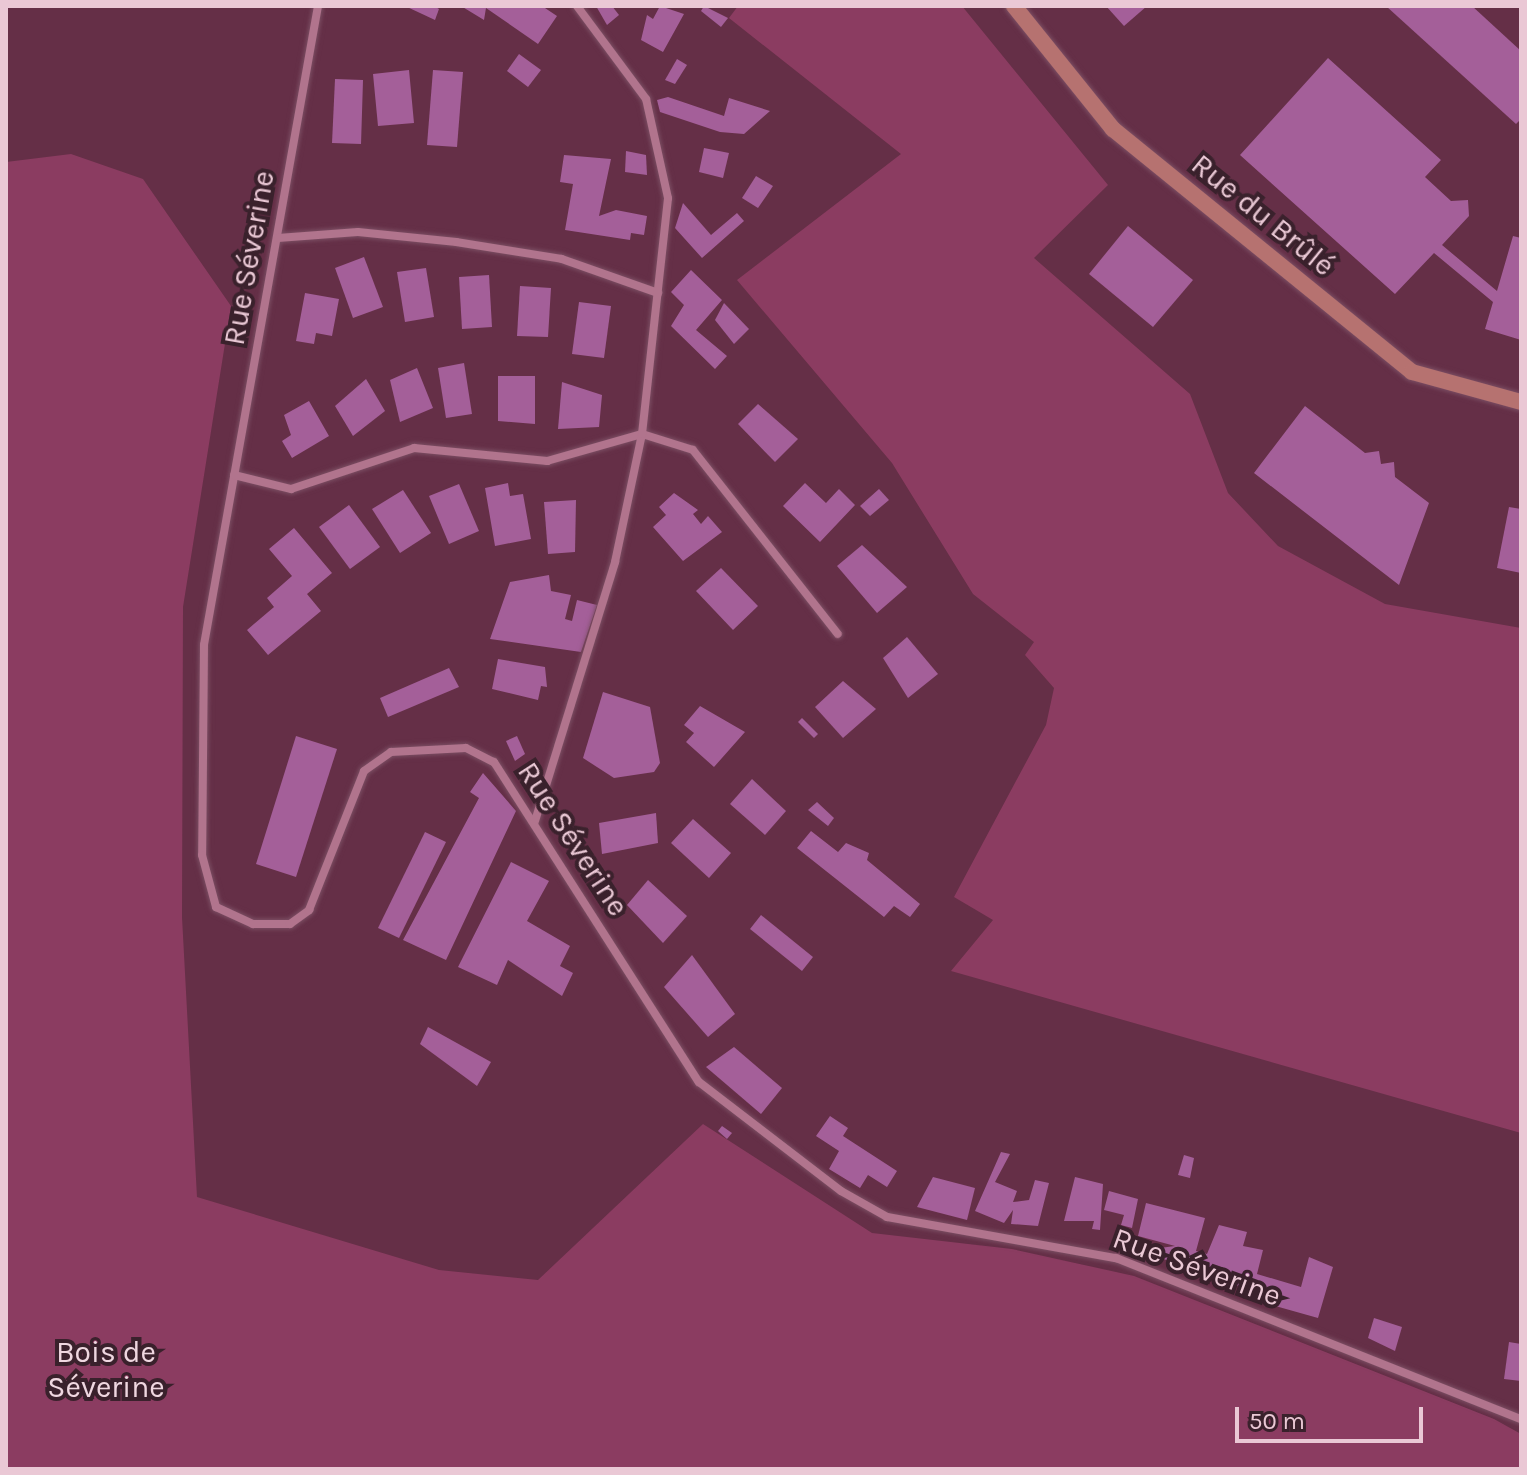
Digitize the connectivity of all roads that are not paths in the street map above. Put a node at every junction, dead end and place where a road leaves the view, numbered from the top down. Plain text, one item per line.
1 (318, 6) edge
2 (577, 6) edge
3 (1014, 6) edge
4 (278, 238) junction
5 (658, 293) junction
6 (1521, 402) edge
7 (642, 434) junction
8 (234, 475) junction
9 (838, 634) dead end
10 (535, 821) junction
11 (1521, 1419) edge

1 - 4 street, Rue Séverine
2 - 5 street
3 - 6 main road, Rue du Brûlé
4 - 5 street
4 - 8 street, Rue Séverine
5 - 7 street
7 - 8 street
7 - 9 street
7 - 10 street
8 - 10 street, Rue Séverine
10 - 11 street, Rue Séverine

